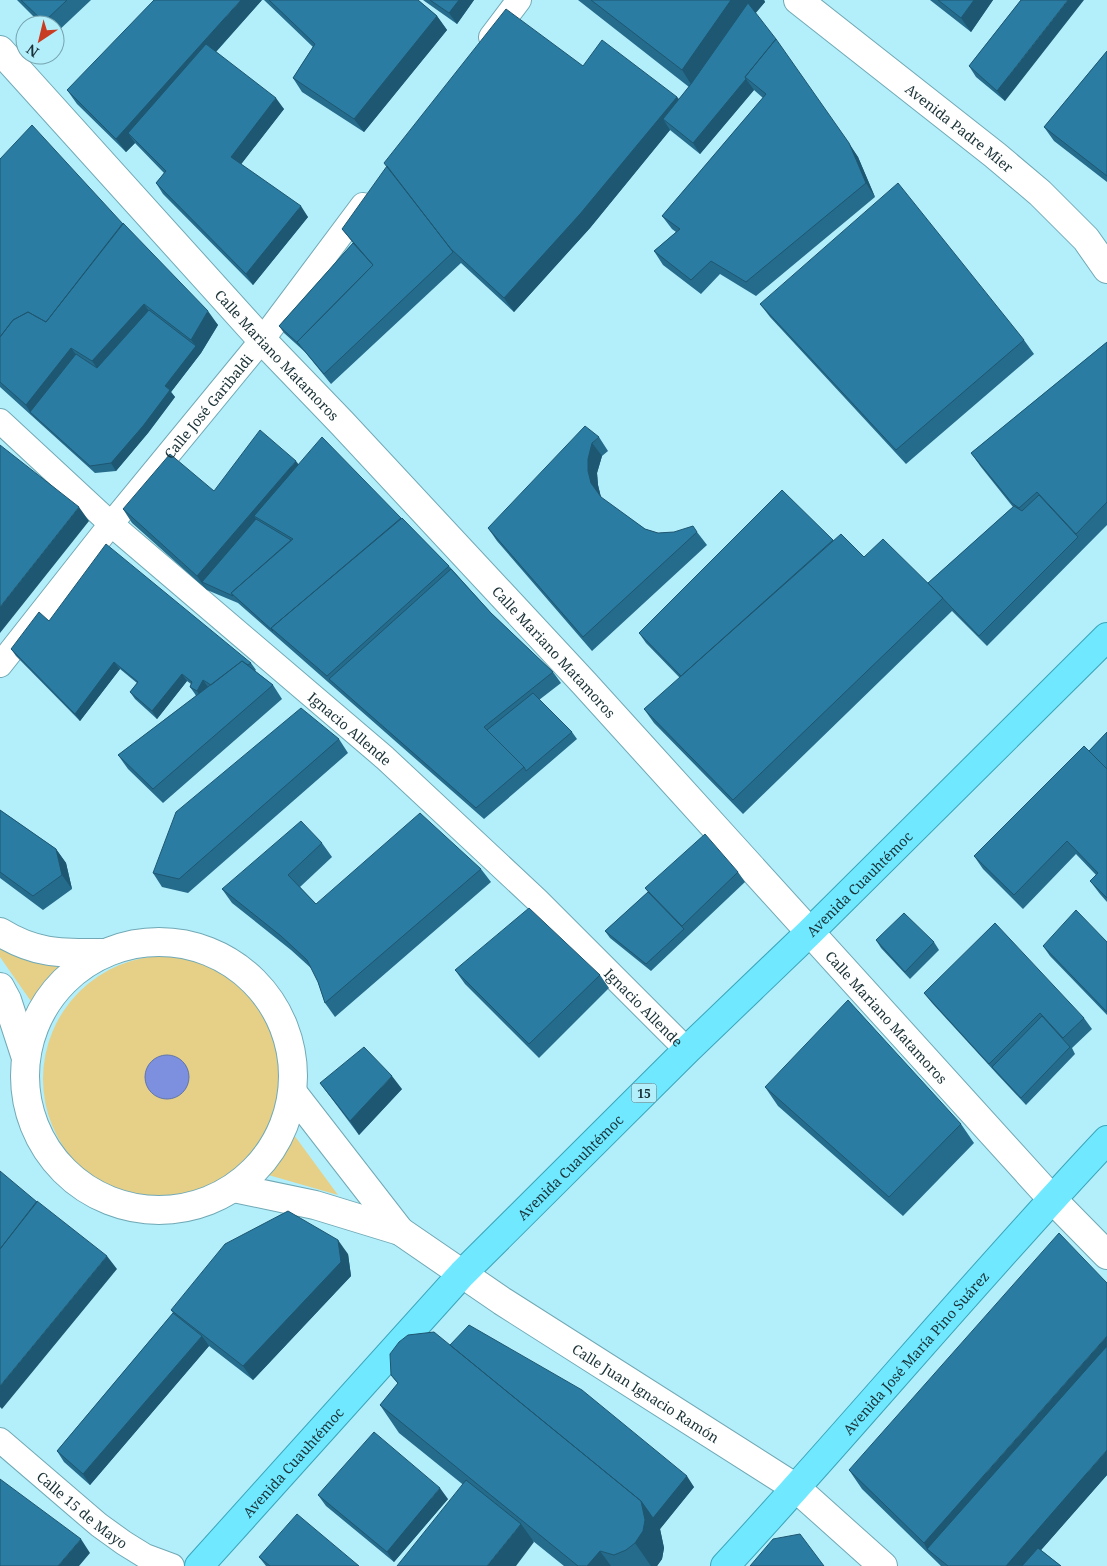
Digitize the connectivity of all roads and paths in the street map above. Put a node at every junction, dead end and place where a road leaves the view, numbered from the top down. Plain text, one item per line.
1 (519, 0) edge
2 (798, 0) edge
3 (0, 50) edge
4 (477, 55) edge
5 (375, 190) edge
6 (1107, 269) edge
7 (262, 340) junction
8 (0, 421) edge
9 (111, 524) junction
10 (1107, 637) edge
11 (0, 664) edge
12 (0, 932) edge
13 (810, 932) junction
14 (106, 953) junction
15 (0, 987) edge
16 (687, 1050) junction
17 (26, 1058) junction
18 (293, 1093) junction
19 (1107, 1140) edge
20 (234, 1188) junction
21 (1052, 1199) junction
22 (400, 1231) junction
23 (1107, 1255) edge
24 (462, 1274) junction
25 (0, 1440) edge
26 (796, 1488) junction
27 (172, 1566) edge
28 (199, 1566) edge
29 (725, 1566) edge
30 (883, 1566) edge

1 - 4 street
2 - 6 street, Avenida Padre Mier
3 - 7 street, Calle Mariano Matamoros
5 - 7 street, Calle José Garibaldi
7 - 9 street, Calle José Garibaldi
7 - 13 street, Calle Mariano Matamoros
8 - 9 street, Ignacio Allende
9 - 11 street, Calle José Garibaldi
9 - 16 street, Ignacio Allende
10 - 13 highway, Avenida Cuauhtémoc / 15
12 - 14 street
13 - 16 highway, Avenida Cuauhtémoc / 15
13 - 21 street, Calle Mariano Matamoros
14 - 17 street
14 - 18 street
15 - 17 street
16 - 24 highway, Avenida Cuauhtémoc / 15
17 - 20 street
18 - 20 street
18 - 22 street, Calle Juan Ignacio Ramón
19 - 21 highway, Avenida José María Pino Suárez
20 - 22 street, Calle Juan Ignacio Ramón
21 - 23 street, Calle Mariano Matamoros
21 - 26 highway, Avenida José María Pino Suárez
22 - 24 street, Calle Juan Ignacio Ramón
24 - 26 street, Calle Juan Ignacio Ramón
24 - 28 highway, Avenida Cuauhtémoc / 15
25 - 27 street, Calle 15 de Mayo
26 - 29 highway, Avenida José María Pino Suárez
26 - 30 street, Calle Juan Ignacio Ramón

